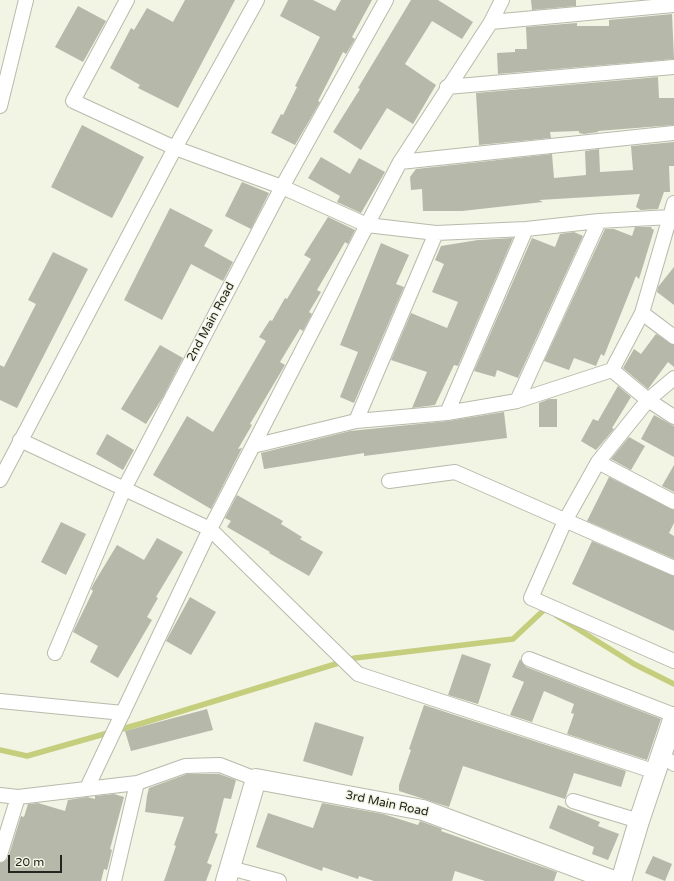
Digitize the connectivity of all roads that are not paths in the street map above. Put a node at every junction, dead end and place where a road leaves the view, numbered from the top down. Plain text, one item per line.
1 (26, 0) edge
2 (127, 0) edge
3 (258, 0) edge
4 (386, 0) edge
5 (502, 0) edge
6 (674, 5) edge
7 (491, 22) junction
8 (674, 67) edge
9 (447, 87) junction
10 (0, 106) edge
11 (674, 133) edge
12 (175, 148) junction
13 (400, 162) junction
14 (282, 187) junction
15 (674, 203) edge
16 (670, 217) junction
17 (599, 221) junction
18 (367, 225) junction
19 (526, 229) junction
20 (436, 234) junction
21 (669, 241) edge
22 (642, 313) junction
23 (674, 337) edge
24 (612, 370) junction
25 (674, 378) edge
26 (648, 400) junction
27 (517, 401) junction
28 (446, 413) junction
29 (674, 417) edge
30 (356, 421) junction
31 (20, 440) junction
32 (253, 446) junction
33 (598, 462) junction
34 (0, 480) edge
35 (389, 481) dead end
36 (124, 489) junction
37 (674, 502) edge
38 (565, 521) junction
39 (210, 529) junction
40 (674, 568) edge
41 (55, 653) dead end
42 (529, 659) dead end
43 (674, 661) edge
44 (0, 701) edge
45 (674, 716) edge
46 (120, 718) junction
47 (664, 764) edge
48 (256, 779) junction
49 (137, 783) junction
50 (87, 788) junction
51 (0, 795) edge
52 (18, 797) junction
53 (573, 801) dead end
54 (639, 821) junction
55 (0, 855) edge
56 (228, 874) edge
57 (114, 881) edge
58 (279, 881) edge
59 (614, 881) edge
60 (621, 881) edge

1 - 10 street
2 - 12 street
3 - 12 street
4 - 14 street, 2nd Main Road
5 - 7 street
6 - 7 street
7 - 9 street
8 - 9 street
9 - 13 street
11 - 13 street
12 - 14 street
12 - 31 street
13 - 18 street
14 - 18 street
14 - 36 street, 2nd Main Road
15 - 16 street
16 - 17 street
16 - 21 street
17 - 19 street
17 - 27 street
18 - 20 street
18 - 32 street
19 - 20 street
19 - 28 street
20 - 30 street
21 - 22 street
22 - 23 street
22 - 24 street
24 - 26 street
24 - 27 street
25 - 26 street
26 - 29 street
26 - 33 street
27 - 28 street
28 - 30 street
30 - 32 street
31 - 34 street
31 - 36 street
32 - 39 street
33 - 37 street
33 - 38 street
35 - 38 street
36 - 39 street
36 - 41 street, 2nd Main Road
38 - 40 street
38 - 43 street
39 - 46 street
39 - 47 street
42 - 45 street
44 - 46 street
45 - 47 street
46 - 50 street
47 - 54 street
48 - 49 street
48 - 56 street
48 - 59 street, 3rd Main Road
49 - 50 street
49 - 57 street
50 - 52 street
51 - 52 street
52 - 55 street
53 - 54 street
54 - 60 street
56 - 58 street

